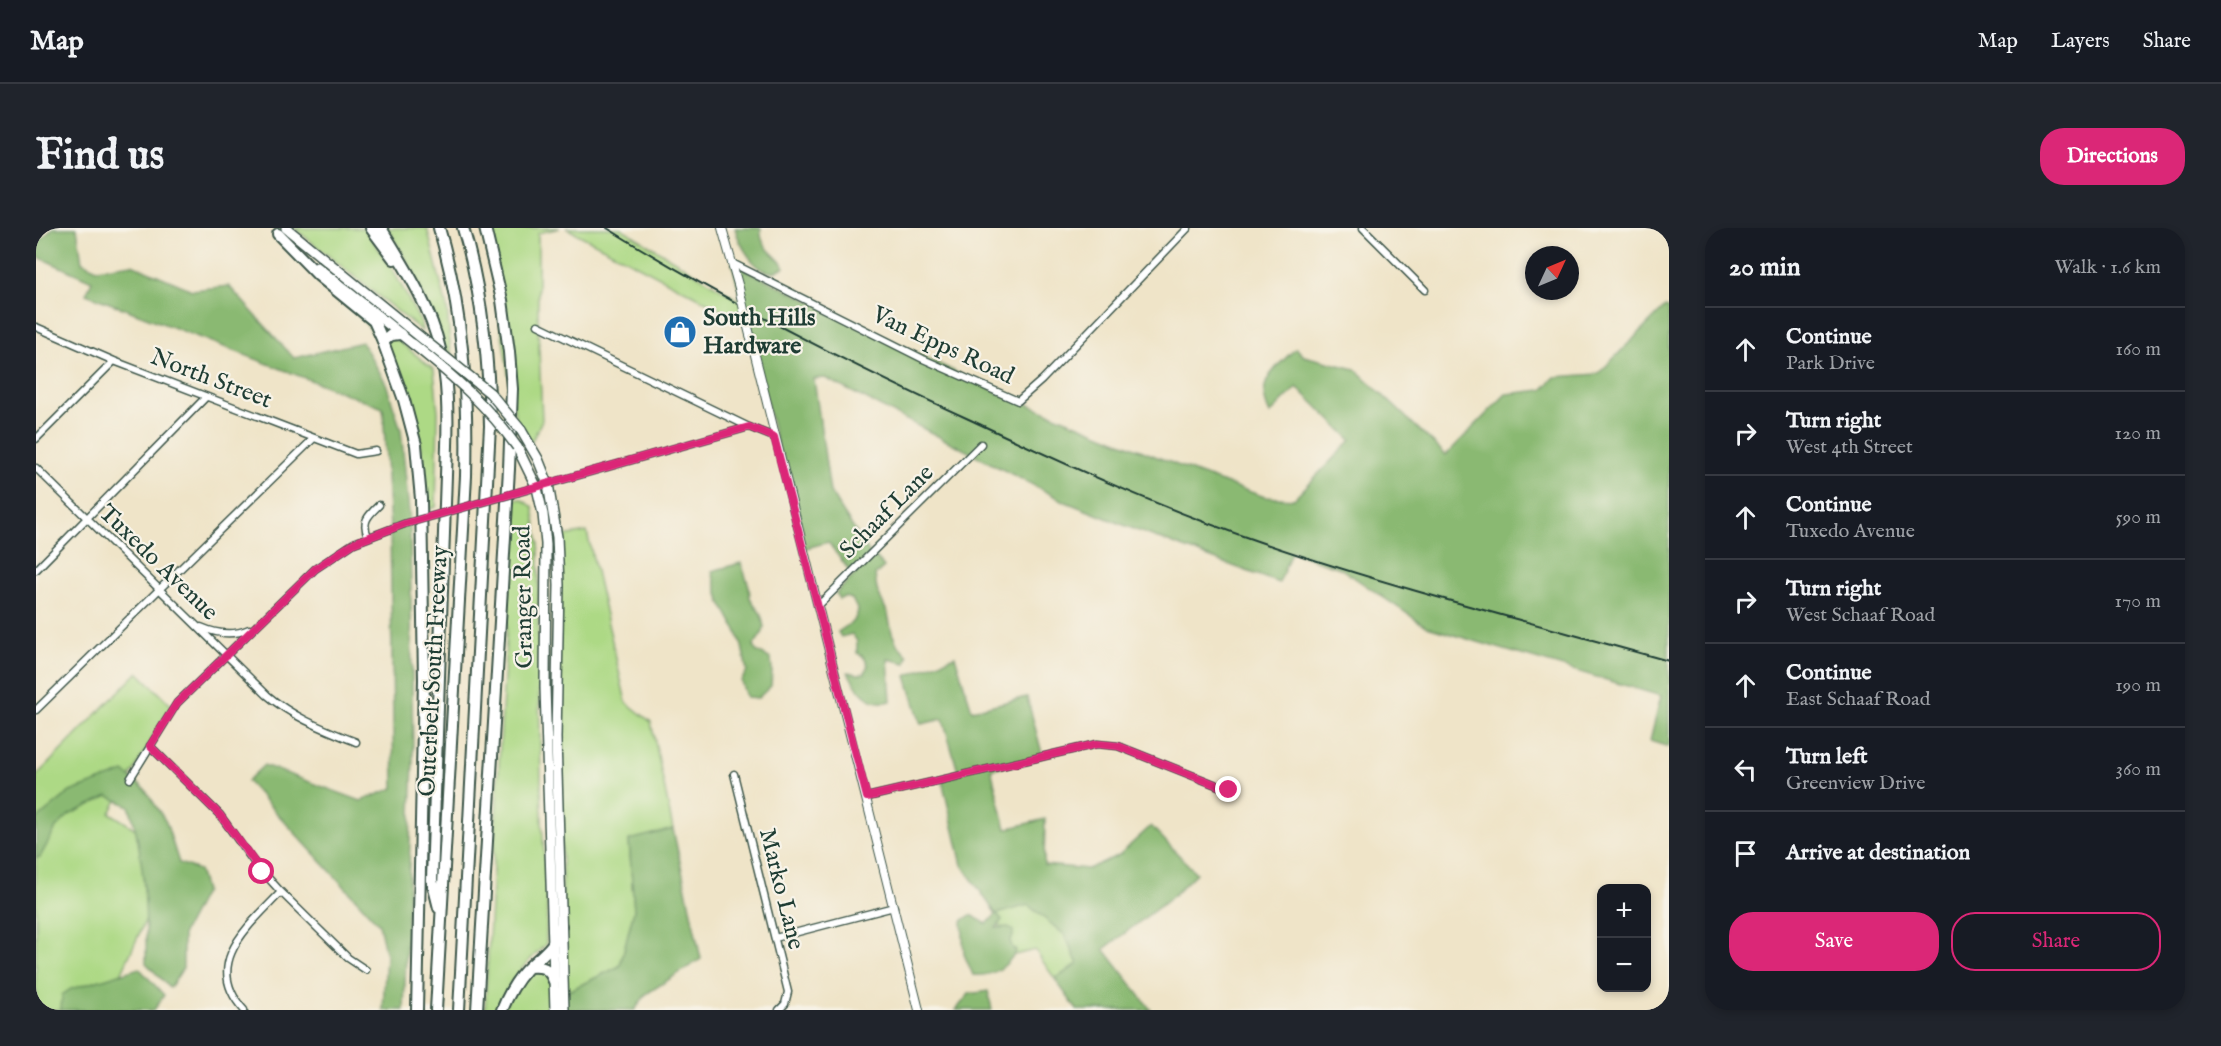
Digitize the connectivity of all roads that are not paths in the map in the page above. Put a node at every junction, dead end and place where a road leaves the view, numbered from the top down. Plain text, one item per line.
1 (371, 228) edge
2 (381, 228) edge
3 (439, 228) edge
4 (463, 228) edge
5 (485, 228) edge
6 (722, 228) edge
7 (1188, 228) edge
8 (1363, 228) edge
9 (279, 230) edge
10 (732, 263) junction
11 (407, 272) junction
12 (1425, 290) dead end
13 (538, 325) dead end
14 (36, 327) edge
15 (405, 331) junction
16 (383, 342) junction
17 (114, 361) junction
18 (206, 398) junction
19 (749, 427) junction
20 (774, 437) junction
21 (314, 438) junction
22 (36, 439) edge
23 (981, 444) dead end
24 (376, 451) dead end
25 (36, 468) edge
26 (548, 484) junction
27 (537, 488) junction
28 (379, 505) dead end
29 (87, 520) junction
30 (368, 536) junction
31 (36, 570) edge
32 (159, 589) junction
33 (818, 606) junction
34 (193, 622) junction
35 (257, 624) junction
36 (225, 654) junction
37 (36, 710) edge
38 (356, 742) dead end
39 (150, 746) junction
40 (734, 774) dead end
41 (129, 779) dead end
42 (1234, 792) dead end
43 (867, 797) junction
44 (281, 892) junction
45 (894, 907) junction
46 (441, 918) junction
47 (561, 926) junction
48 (775, 938) junction
49 (553, 945) junction
50 (529, 967) junction
51 (366, 970) dead end
52 (554, 981) junction
53 (237, 1002) junction
54 (234, 1010) edge
55 (244, 1010) edge
56 (417, 1010) edge
57 (436, 1010) edge
58 (459, 1010) edge
59 (477, 1010) edge
60 (502, 1010) edge
61 (555, 1010) edge
62 (564, 1010) edge
63 (779, 1010) edge
64 (919, 1010) edge

1 - 11 highway
2 - 11 highway
3 - 46 highway, Outerbelt South Freeway
4 - 58 highway, Outerbelt South Freeway
5 - 59 highway
6 - 10 street
7 - 10 street, Van Epps Road
8 - 12 street
9 - 15 main road, Granger Road
9 - 16 highway
10 - 20 street, bridge
11 - 46 highway
13 - 19 street
14 - 17 street, North Street
15 - 16 highway
15 - 26 main road, Granger Road, bridge
15 - 27 main road, Granger Road, bridge
16 - 56 highway
17 - 18 street, North Street
17 - 22 street
18 - 21 street, North Street
18 - 29 street
19 - 20 street
19 - 26 street, Tuxedo Avenue
20 - 33 street
21 - 24 street, North Street
21 - 32 street
23 - 33 street, Schaaf Lane
25 - 29 street, Tuxedo Avenue
26 - 27 street, Tuxedo Avenue
26 - 47 main road, Granger Road
27 - 30 street, Tuxedo Avenue, bridge
27 - 49 main road, Granger Road
28 - 30 street
29 - 31 street
29 - 32 street, Tuxedo Avenue
30 - 35 street, Tuxedo Avenue
32 - 34 street, Tuxedo Avenue
32 - 37 street
33 - 43 street
34 - 35 street
34 - 36 street, Tuxedo Avenue
35 - 36 street, Tuxedo Avenue
36 - 38 street
36 - 39 street
39 - 41 street
39 - 44 street
40 - 48 street, Marko Lane
42 - 43 street
43 - 45 street
44 - 51 street
44 - 53 street
45 - 48 street
45 - 64 street
46 - 57 highway, Outerbelt South Freeway
47 - 49 highway
47 - 62 main road, Granger Road
48 - 63 street, Marko Lane
49 - 50 highway
49 - 52 main road, Granger Road
50 - 52 highway
50 - 60 highway
52 - 61 main road, Granger Road
53 - 54 street
53 - 55 street

